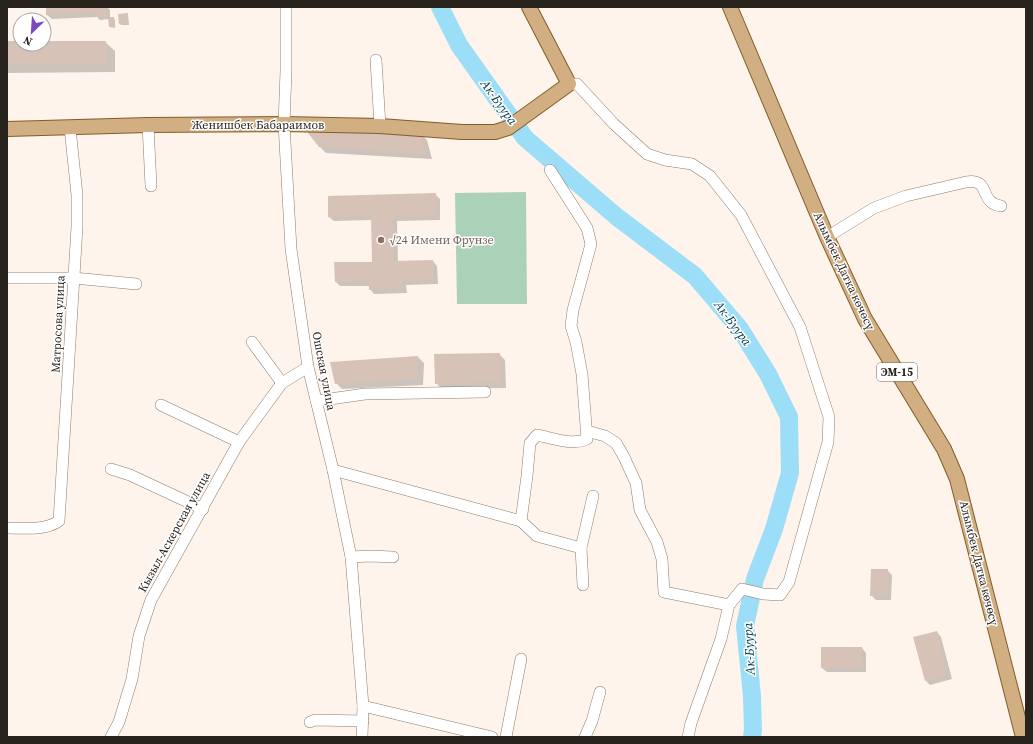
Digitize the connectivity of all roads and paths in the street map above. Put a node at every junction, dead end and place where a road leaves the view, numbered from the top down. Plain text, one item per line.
1 (286, 7) edge
2 (529, 7) edge
3 (733, 13) edge
4 (376, 60) dead end
5 (569, 84) junction
6 (284, 124) junction
7 (148, 125) junction
8 (380, 126) junction
9 (70, 128) junction
10 (7, 129) edge
11 (550, 170) dead end
12 (151, 186) dead end
13 (1001, 206) dead end
14 (827, 237) junction
15 (7, 278) edge
16 (74, 278) junction
17 (136, 284) dead end
18 (252, 342) dead end
19 (308, 367) junction
20 (282, 384) junction
21 (485, 392) dead end
22 (316, 402) junction
23 (160, 405) dead end
24 (587, 431) junction
25 (239, 442) junction
26 (111, 469) dead end
27 (333, 470) junction
28 (592, 496) dead end
29 (203, 509) junction
30 (520, 521) junction
31 (7, 528) edge
32 (581, 548) junction
33 (351, 557) junction
34 (393, 557) dead end
35 (583, 585) dead end
36 (729, 605) junction
37 (521, 659) dead end
38 (600, 692) dead end
39 (363, 706) junction
40 (363, 721) junction
41 (310, 722) dead end
42 (111, 737) edge
43 (362, 737) edge
44 (492, 737) edge
45 (506, 737) edge
46 (585, 737) edge
47 (688, 737) edge
48 (1023, 737) edge

1 - 6 street, Ошская улица
2 - 5 main road
3 - 14 main road, Алымбек Датка көчөсү / ЭМ-15
4 - 8 street
5 - 8 main road, Женишбек Бабараимов
5 - 36 street
6 - 7 main road, Женишбек Бабараимов
6 - 8 main road, Женишбек Бабараимов
6 - 19 street, Ошская улица
7 - 9 main road, Женишбек Бабараимов
7 - 12 street
9 - 10 main road, Женишбек Бабараимов
9 - 16 street, Матросова улица
11 - 24 street
13 - 14 street
14 - 48 main road, Алымбек Датка көчөсү / ЭМ-15
15 - 16 street
16 - 17 street
16 - 31 street, Матросова улица
18 - 20 street
19 - 20 street, Кызыл-Аскерская улица
19 - 22 street, Ошская улица
20 - 25 street, Кызыл-Аскерская улица
21 - 22 street
22 - 27 street, Ошская улица
23 - 25 street
24 - 30 street
24 - 36 street
25 - 29 street, Кызыл-Аскерская улица
26 - 29 street
27 - 30 street
27 - 33 street, Ошская улица
28 - 32 street
29 - 42 street, Кызыл-Аскерская улица
30 - 32 street
32 - 35 street
33 - 34 street
33 - 39 street, Ошская улица
36 - 47 street
37 - 45 street
38 - 46 street
39 - 40 street, Ошская улица
39 - 44 street
40 - 41 street
40 - 43 street, Ошская улица

